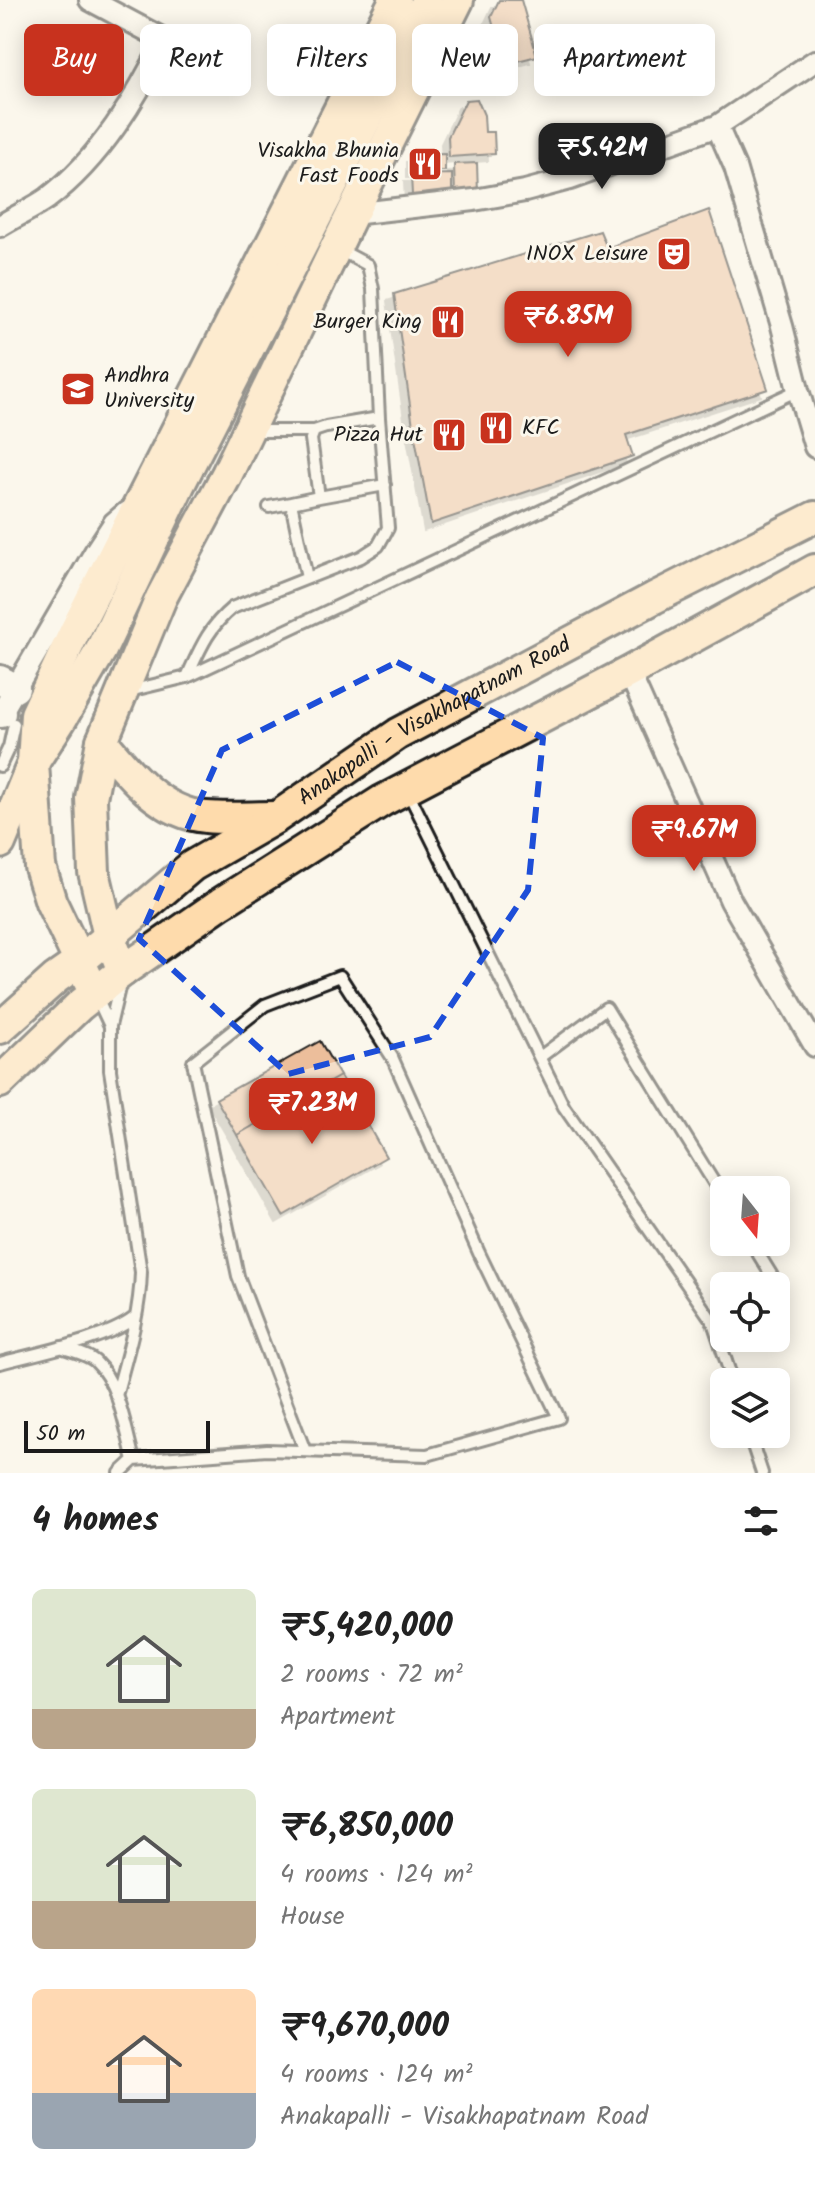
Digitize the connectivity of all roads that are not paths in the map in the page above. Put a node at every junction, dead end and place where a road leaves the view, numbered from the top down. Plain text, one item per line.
1 (395, 0) edge
2 (427, 0) edge
3 (458, 0) edge
4 (94, 1) edge
5 (140, 26) edge
6 (815, 61) edge
7 (140, 84) edge
8 (717, 126) junction
9 (352, 214) junction
10 (0, 226) edge
11 (336, 248) junction
12 (798, 390) junction
13 (811, 415) edge
14 (379, 418) junction
15 (248, 430) junction
16 (314, 431) junction
17 (815, 447) edge
18 (385, 485) junction
19 (319, 497) junction
20 (141, 501) junction
21 (291, 503) junction
22 (269, 507) dead end
23 (815, 517) edge
24 (815, 570) edge
25 (307, 578) junction
26 (629, 672) junction
27 (187, 677) junction
28 (8, 684) edge
29 (123, 692) junction
30 (4, 716) edge
31 (102, 741) junction
32 (33, 763) junction
33 (0, 766) edge
34 (407, 788) junction
35 (277, 817) junction
36 (0, 843) edge
37 (109, 936) junction
38 (79, 962) junction
39 (123, 971) junction
40 (95, 994) junction
41 (110, 1026) junction
42 (0, 1028) edge
43 (815, 1046) edge
44 (540, 1057) junction
45 (0, 1082) edge
46 (710, 1176) edge
47 (134, 1318) junction
48 (710, 1318) edge
49 (61, 1347) junction
50 (0, 1363) edge
51 (116, 1396) junction
52 (754, 1448) edge
53 (305, 1451) junction
54 (134, 1460) junction
55 (120, 1473) edge
56 (762, 1473) edge

1 - 20 main road
2 - 32 main road
3 - 9 main road
4 - 5 street
6 - 8 street
7 - 10 street
8 - 9 street
8 - 12 street
9 - 11 main road
11 - 14 lane
11 - 15 main road
12 - 13 street
12 - 27 lane
13 - 17 street
14 - 16 lane
14 - 18 lane
15 - 16 lane
15 - 29 main road
16 - 19 lane
18 - 19 lane
18 - 25 lane
19 - 21 lane
20 - 28 street
20 - 32 main road
21 - 22 lane
21 - 25 lane
23 - 35 main road, Anakapalli - Visakhapatnam Road
24 - 26 main road, Anakapalli - Visakhapatnam Road
25 - 27 lane
26 - 34 main road, Anakapalli - Visakhapatnam Road
26 - 43 street
27 - 29 lane
28 - 30 street
29 - 31 main road
30 - 32 lane
30 - 33 lane
31 - 35 main road
31 - 37 main road
32 - 36 main road
32 - 38 main road
34 - 39 main road, Anakapalli - Visakhapatnam Road
34 - 44 lane
35 - 37 main road, Anakapalli - Visakhapatnam Road
37 - 38 main road, Anakapalli - Visakhapatnam Road
37 - 39 main road
38 - 40 main road
38 - 42 main road, Anakapalli - Visakhapatnam Road
39 - 40 main road, Anakapalli - Visakhapatnam Road
39 - 41 lane
40 - 41 lane
40 - 45 main road, Anakapalli - Visakhapatnam Road
41 - 47 lane
44 - 46 lane
44 - 48 lane
47 - 49 lane
47 - 51 lane
49 - 50 lane
49 - 51 lane
51 - 54 lane
52 - 56 lane
53 - 53 lane
53 - 54 lane
54 - 55 lane

